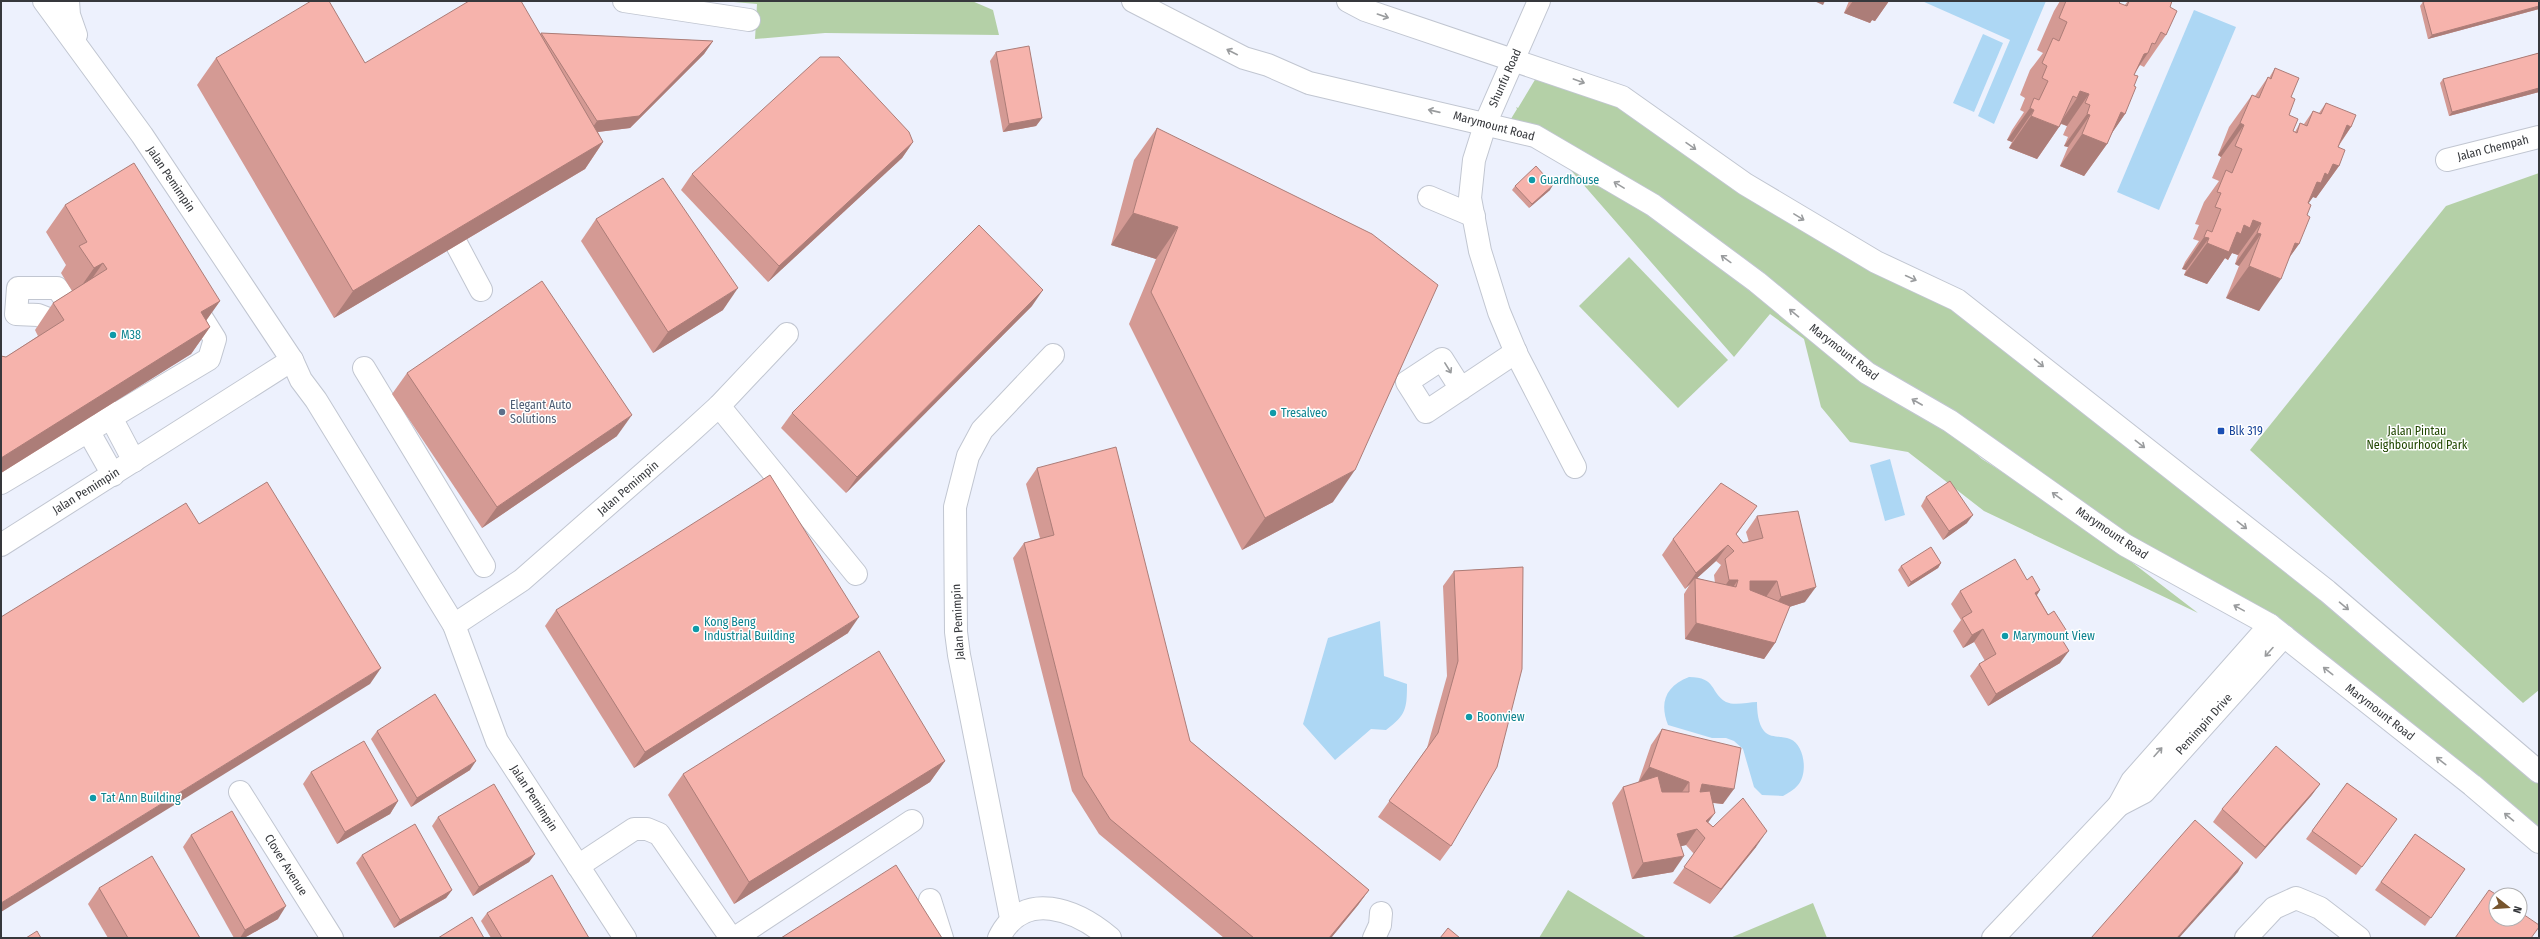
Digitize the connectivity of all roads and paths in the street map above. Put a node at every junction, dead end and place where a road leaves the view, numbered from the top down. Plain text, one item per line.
1 (44, 1) edge
2 (68, 1) edge
3 (624, 1) edge
4 (1132, 1) edge
5 (1348, 1) edge
6 (1539, 1) edge
7 (749, 20) dead end
8 (80, 48) junction
9 (1513, 60) junction
10 (1486, 122) junction
11 (2539, 137) edge
12 (2447, 160) dead end
13 (1428, 197) dead end
14 (1474, 216) junction
15 (457, 245) edge
16 (182, 286) edge
17 (481, 290) dead end
18 (71, 307) edge
19 (51, 320) dead end
20 (787, 334) dead end
21 (1516, 352) junction
22 (1053, 355) dead end
23 (292, 360) junction
24 (364, 368) dead end
25 (1461, 389) junction
26 (719, 406) junction
27 (108, 413) junction
28 (85, 426) junction
29 (134, 461) junction
30 (1575, 467) dead end
31 (113, 475) junction
32 (1, 484) edge
33 (1, 545) edge
34 (484, 566) dead end
35 (856, 574) dead end
36 (454, 625) junction
37 (2277, 630) junction
38 (2539, 772) edge
39 (240, 792) dead end
40 (912, 821) dead end
41 (2539, 842) edge
42 (578, 866) junction
43 (930, 900) dead end
44 (1381, 913) dead end
45 (1011, 918) junction
46 (332, 938) edge
47 (625, 938) edge
48 (731, 938) edge
49 (735, 938) edge
50 (942, 938) edge
51 (999, 938) edge
52 (1110, 938) edge
53 (1374, 938) edge
54 (1992, 938) edge
55 (2246, 938) edge
56 (2359, 938) edge

1 - 8 street, Jalan Pemimpin
2 - 8 street
3 - 7 street
10 -> 4 street, Marymount Road
5 -> 9 street
6 - 9 street, Shunfu Road
8 - 23 street, Jalan Pemimpin
9 - 10 street, Shunfu Road
9 -> 38 street
10 - 14 street, Shunfu Road
37 -> 10 street, Marymount Road
11 - 12 street, Jalan Chempah
13 - 14 street
14 - 21 street, Shunfu Road
15 - 17 street
16 - 27 street
18 - 19 street
20 - 26 street, Jalan Pemimpin
21 - 25 street
21 - 30 street, Shunfu Road
22 - 45 street, Jalan Pemimpin
23 - 29 street, Jalan Pemimpin
23 - 36 street, Jalan Pemimpin
24 - 34 street
25 -> 25 street
26 - 35 street
26 - 36 street, Jalan Pemimpin
27 - 28 street
27 - 29 street
28 - 31 street
28 - 32 street
29 - 31 street, Jalan Pemimpin
31 - 33 street, Jalan Pemimpin
36 - 42 street, Jalan Pemimpin
41 -> 37 street, Marymount Road
37 - 54 street, Pemimpin Drive
39 - 46 street, Clover Avenue
40 - 49 street
42 - 47 street, Jalan Pemimpin
42 - 48 street
43 - 50 street
44 - 53 street
45 - 51 street
45 - 52 street
55 - 56 street

